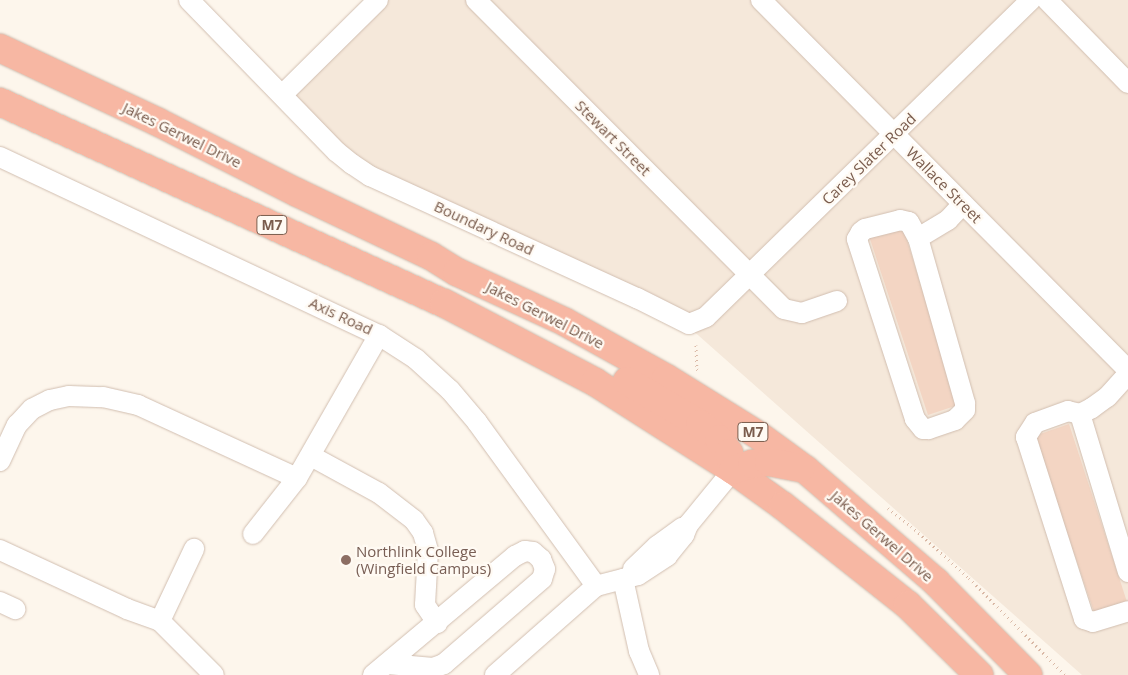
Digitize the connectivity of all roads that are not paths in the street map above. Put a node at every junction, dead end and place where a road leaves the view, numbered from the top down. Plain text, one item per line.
1 (378, 0) edge
2 (476, 0) edge
3 (761, 0) edge
4 (1031, 0) edge
5 (1047, 0) edge
6 (191, 1) edge
7 (0, 48) edge
8 (0, 81) edge
9 (1128, 82) edge
10 (282, 95) junction
11 (0, 102) edge
12 (894, 134) junction
13 (100, 148) junction
14 (0, 157) edge
15 (963, 204) junction
16 (918, 238) junction
17 (431, 256) junction
18 (750, 275) junction
19 (837, 301) dead end
20 (706, 317) joint
21 (379, 335) junction
22 (1128, 372) edge
23 (1080, 414) junction
24 (311, 456) junction
25 (0, 461) edge
26 (733, 470) junction
27 (806, 470) junction
28 (297, 478) junction
29 (253, 534) dead end
30 (194, 549) dead end
31 (0, 550) edge
32 (1128, 572) edge
33 (626, 578) junction
34 (596, 586) junction
35 (1128, 611) edge
36 (160, 622) junction
37 (437, 623) junction
38 (381, 670) edge
39 (214, 675) edge
40 (495, 675) edge
41 (649, 675) edge
42 (979, 675) edge
43 (1028, 675) edge

1 - 10 street
2 - 18 street, Stewart Street
3 - 12 street, Wallace Street
4 - 12 street, Carey Slater Road
5 - 9 street
6 - 10 street, Boundary Road
7 - 17 highway, Jakes Gerwel Drive / M7
8 - 13 highway
10 - 20 street, Boundary Road
11 - 13 highway, M7
12 - 15 street, Wallace Street
12 - 18 street, Carey Slater Road
13 - 26 highway, M7
14 - 21 street, Axis Road
15 - 16 street
15 - 22 street, Wallace Street
16 - 16 street
17 - 26 highway
17 - 27 highway, Jakes Gerwel Drive / M7
18 - 19 street, Stewart Street
18 - 20 street, Carey Slater Road
21 - 24 street
21 - 34 street, Axis Road
22 - 23 street
23 - 32 street
23 - 35 street
24 - 28 street
24 - 37 street
25 - 28 street
26 - 27 highway
26 - 33 street
26 - 42 highway, M7
27 - 43 highway, Jakes Gerwel Drive / M7
28 - 29 street
30 - 36 street
31 - 36 street
33 - 34 street
33 - 41 street
34 - 40 street
36 - 39 street
37 - 38 street
37 - 38 street

